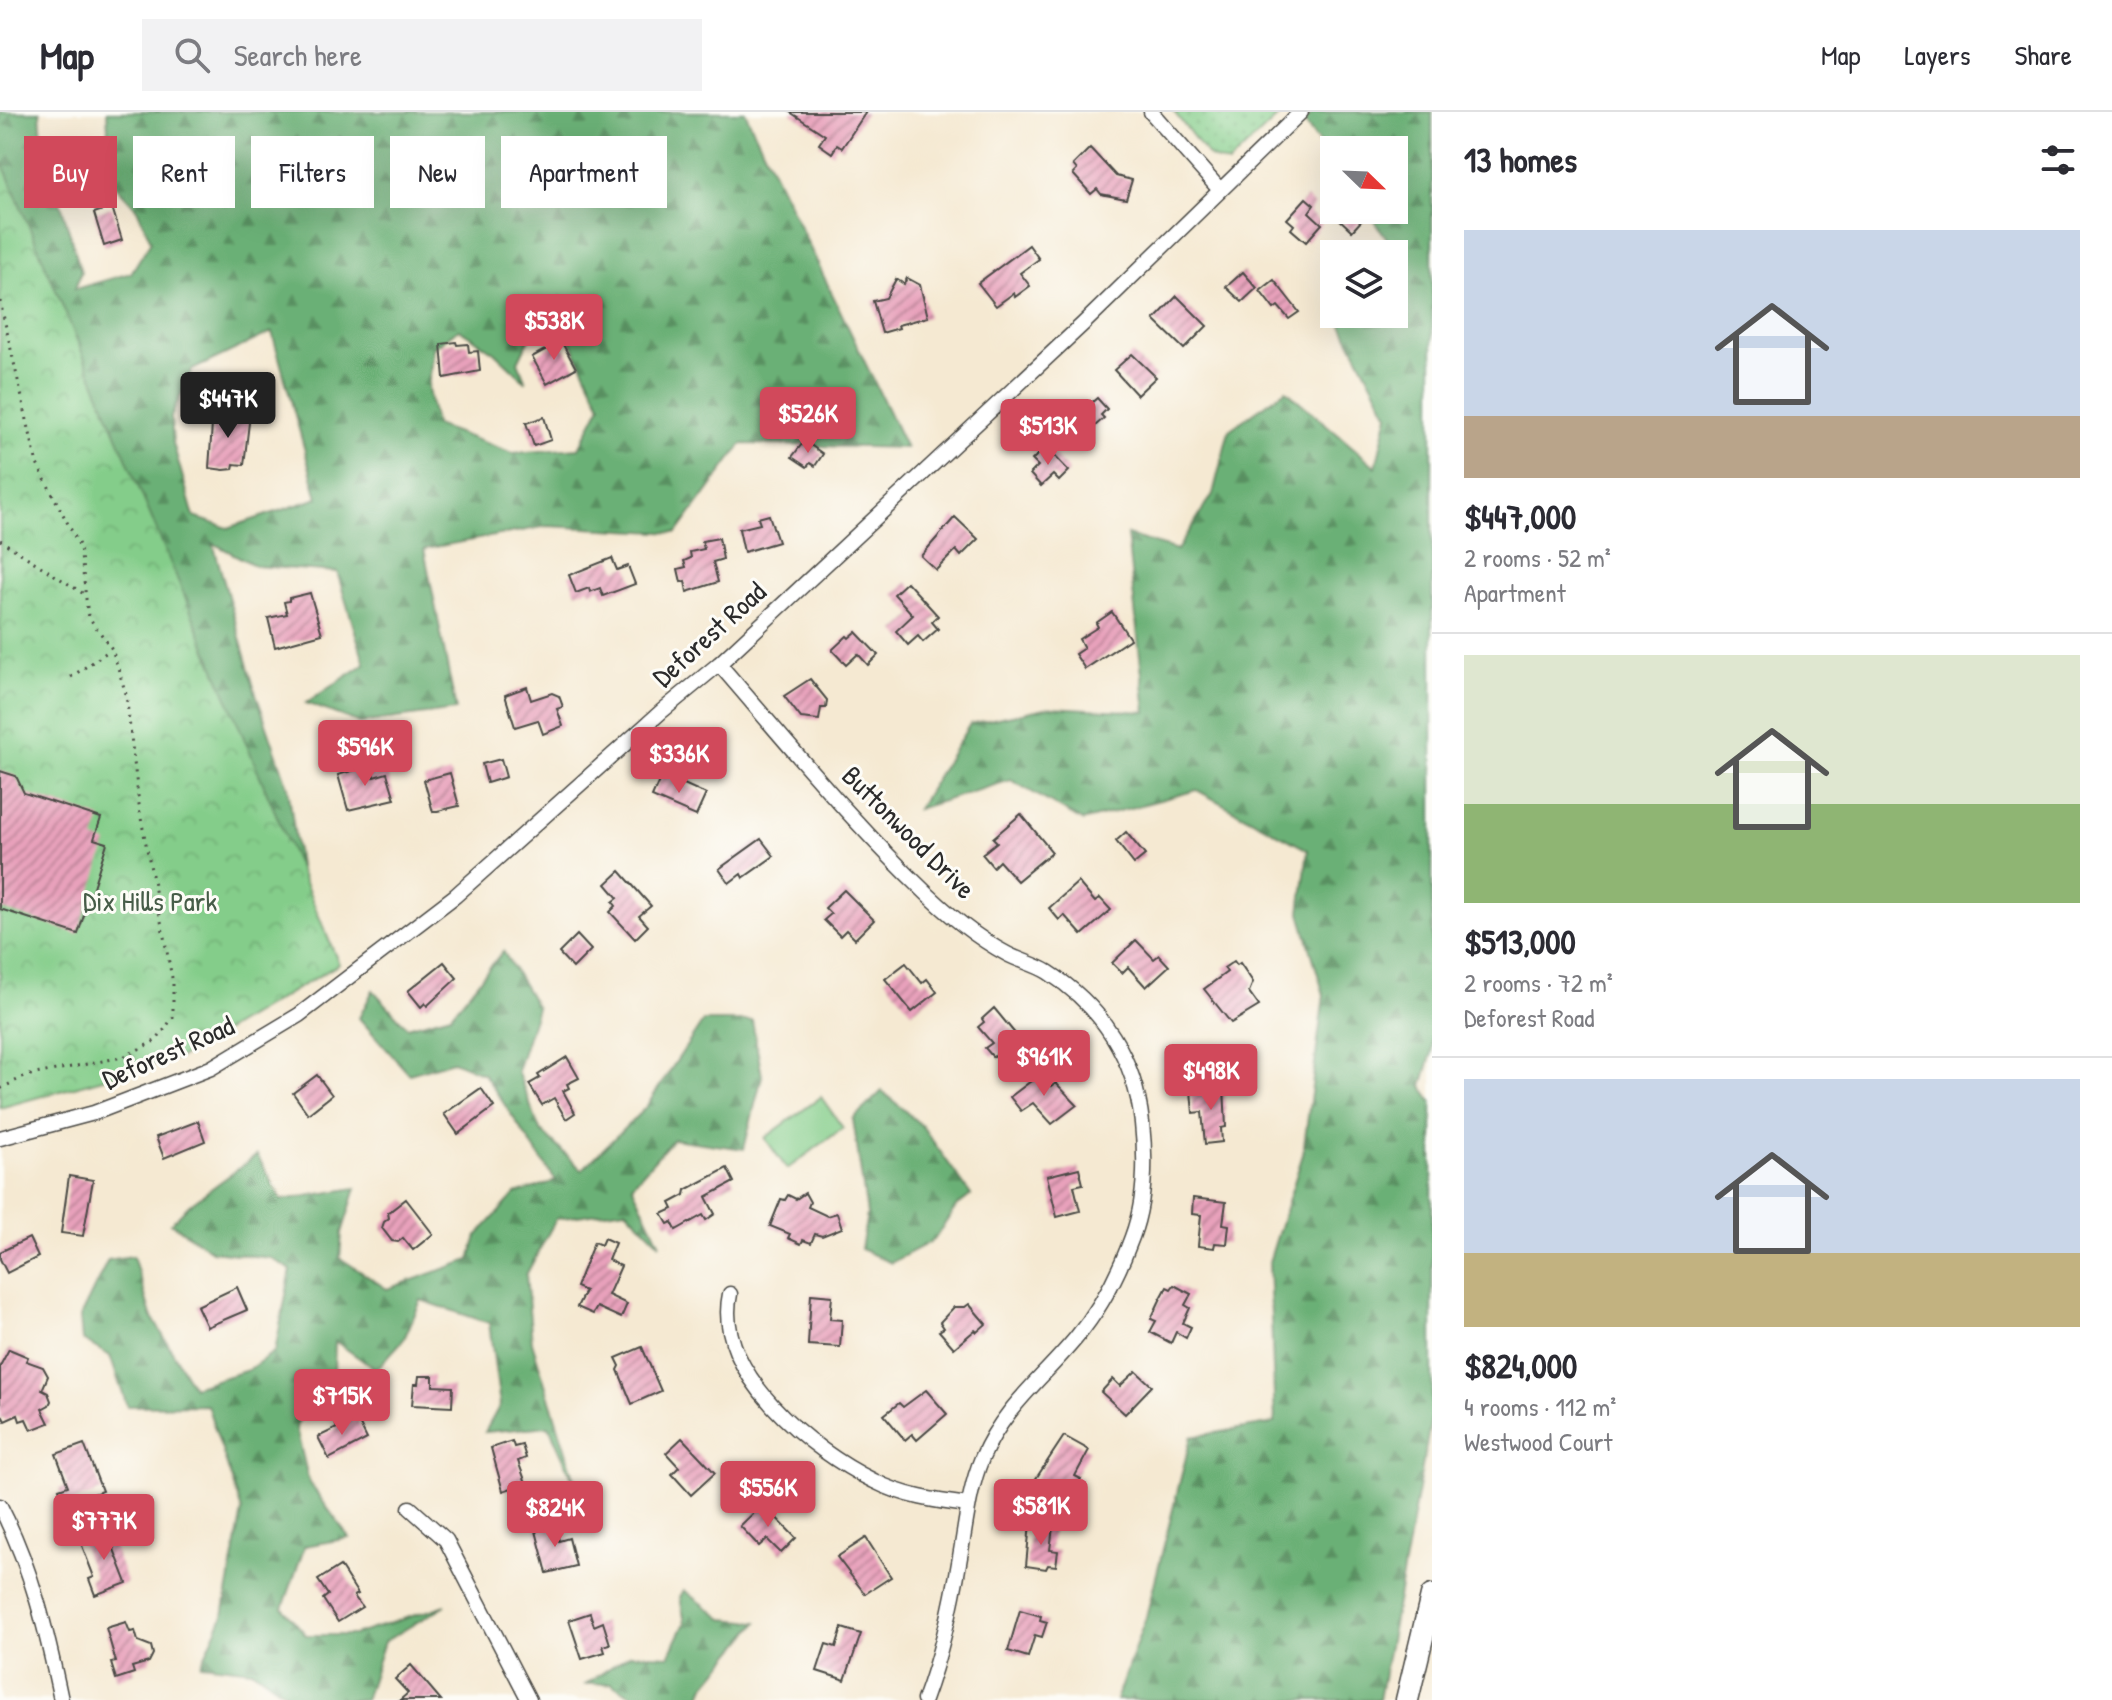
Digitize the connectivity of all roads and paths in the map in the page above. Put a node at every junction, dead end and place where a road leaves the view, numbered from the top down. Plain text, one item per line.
1 (1151, 112) edge
2 (1301, 112) edge
3 (1220, 190) junction
4 (0, 301) edge
5 (0, 540) edge
6 (84, 594) junction
7 (112, 649) junction
8 (719, 664) junction
9 (71, 677) dead end
10 (0, 1089) edge
11 (0, 1138) edge
12 (730, 1294) dead end
13 (968, 1505) junction
14 (0, 1506) edge
15 (410, 1508) dead end
16 (1432, 1596) edge
17 (61, 1700) edge
18 (529, 1700) edge
19 (924, 1700) edge
20 (1407, 1700) edge

1 - 3 street
2 - 3 street, Deforest Road
3 - 8 street, Deforest Road
4 - 6 path
5 - 6 path
6 - 7 path
7 - 9 path
7 - 10 path
8 - 11 street, Deforest Road
8 - 13 street, Buttonwood Drive
12 - 13 street
13 - 19 street, Buttonwood Drive
14 - 17 street
15 - 18 street
16 - 20 highway

